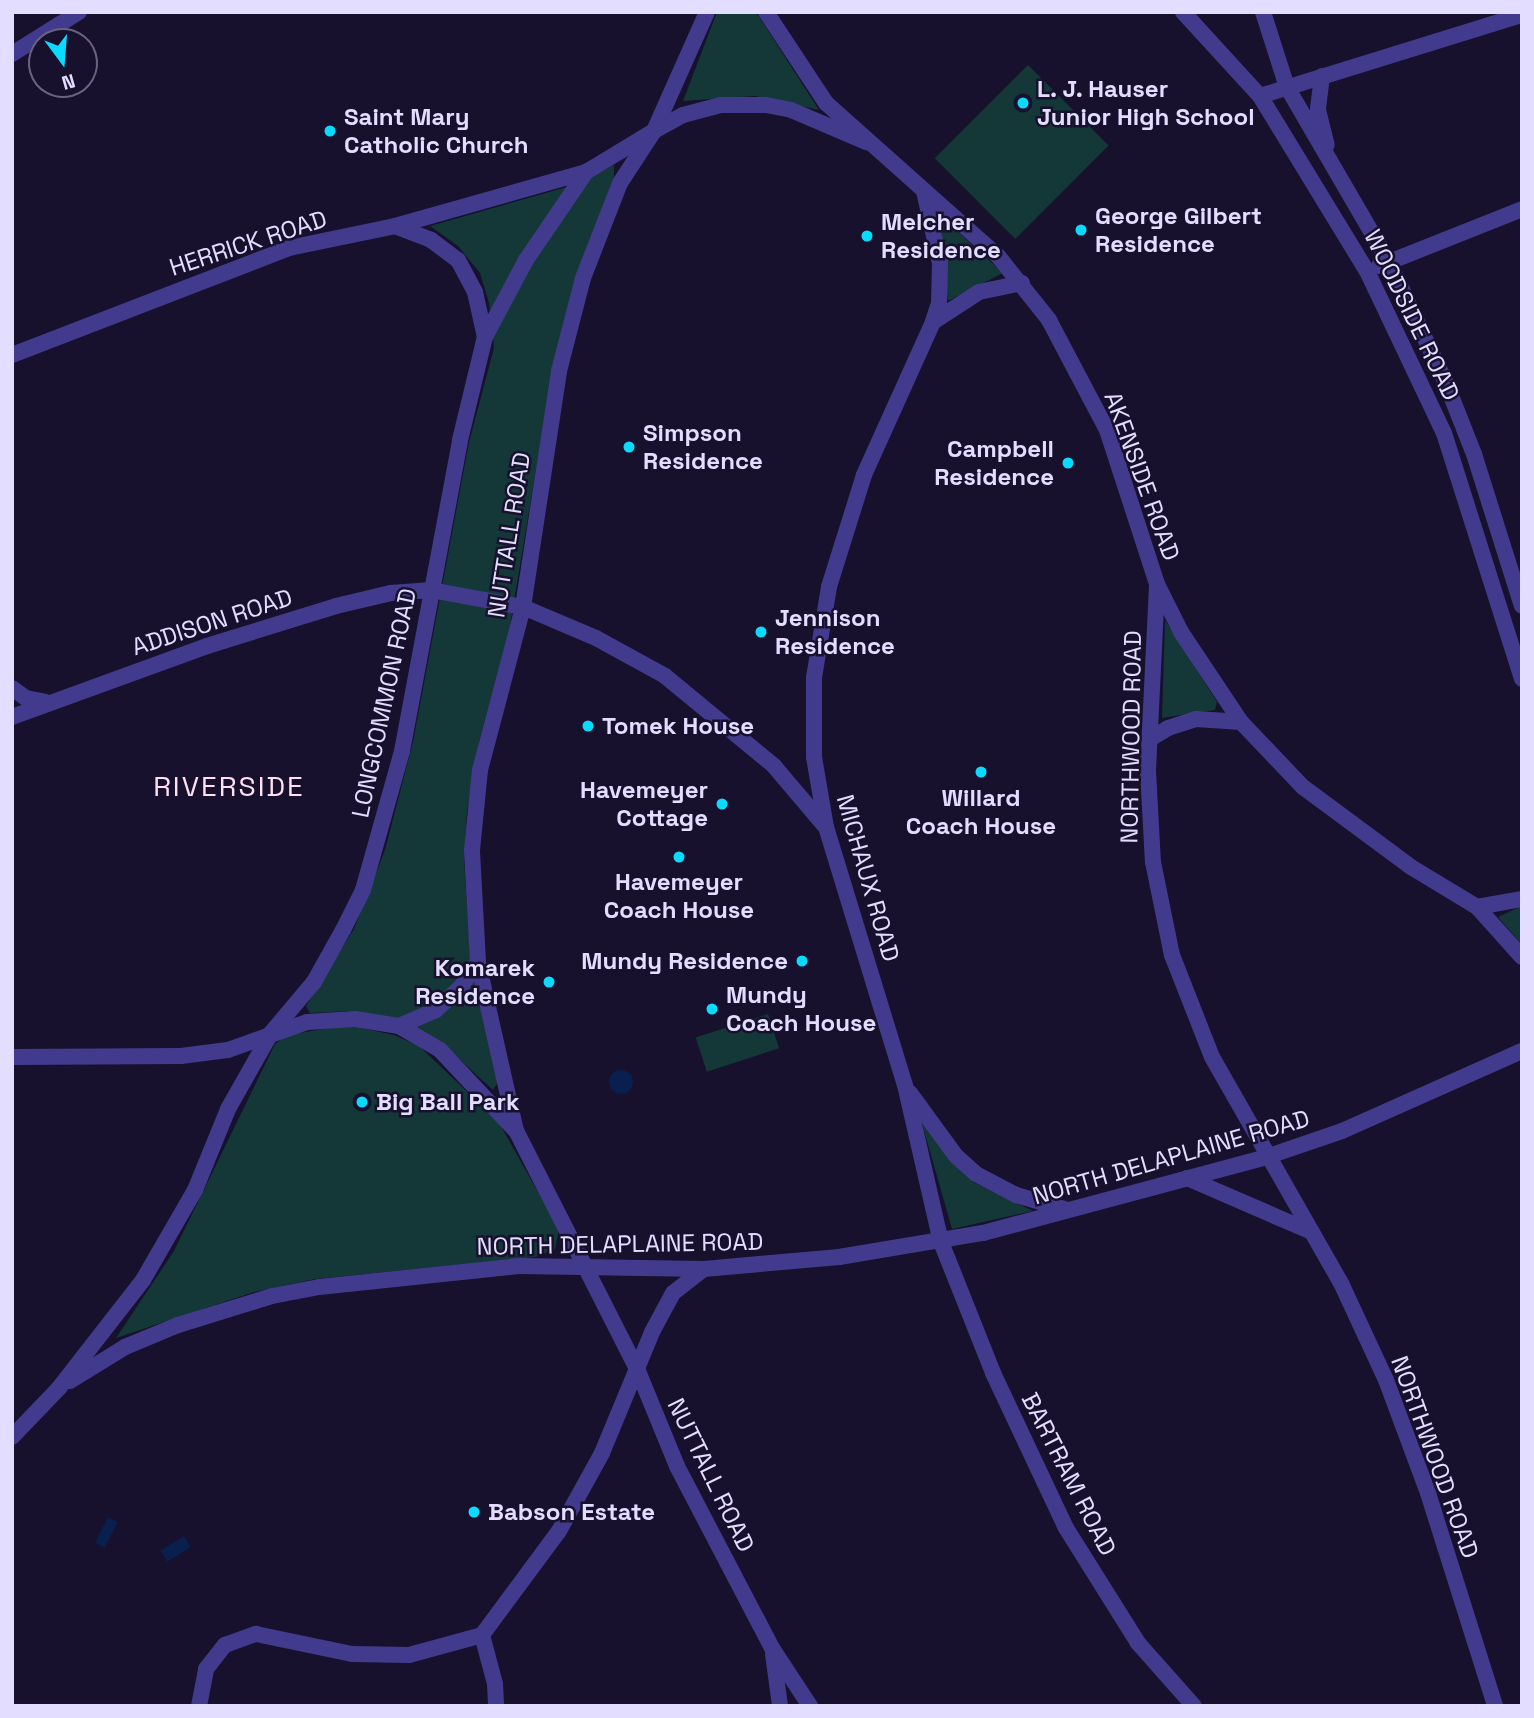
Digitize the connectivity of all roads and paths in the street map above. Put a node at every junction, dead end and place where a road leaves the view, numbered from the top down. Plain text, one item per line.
1 (79, 12) edge
2 (707, 12) edge
3 (766, 12) edge
4 (1183, 12) edge
5 (1264, 12) edge
6 (1522, 15) edge
7 (12, 54) edge
8 (1322, 76) junction
9 (1287, 87) junction
10 (1260, 96) junction
11 (654, 131) junction
12 (866, 142) junction
13 (1334, 167) junction
14 (586, 172) junction
15 (924, 190) junction
16 (1522, 209) edge
17 (396, 226) junction
18 (1389, 262) junction
19 (1367, 271) junction
20 (1022, 283) junction
21 (933, 322) junction
22 (485, 337) junction
23 (12, 355) edge
24 (1157, 584) junction
25 (431, 590) junction
26 (1522, 606) edge
27 (523, 607) junction
28 (1522, 679) edge
29 (12, 688) edge
30 (46, 702) junction
31 (12, 717) edge
32 (1241, 722) junction
33 (1150, 739) junction
34 (826, 827) junction
35 (1522, 899) edge
36 (1477, 907) junction
37 (1522, 957) edge
38 (478, 962) junction
39 (399, 1026) junction
40 (271, 1033) junction
41 (1522, 1051) edge
42 (12, 1057) edge
43 (905, 1085) junction
44 (516, 1131) junction
45 (1266, 1157) junction
46 (1187, 1178) junction
47 (1070, 1211) junction
48 (1312, 1232) junction
49 (941, 1242) junction
50 (583, 1264) junction
51 (704, 1269) junction
52 (638, 1371) junction
53 (59, 1388) junction
54 (12, 1419) edge
55 (12, 1437) edge
56 (482, 1635) junction
57 (772, 1648) junction
58 (199, 1706) edge
59 (495, 1706) edge
60 (780, 1706) edge
61 (810, 1706) edge
62 (1194, 1706) edge
63 (1495, 1706) edge

1 - 7 street
2 - 11 street
3 - 12 street, AKENSIDE ROAD
4 - 10 street, WOODSIDE ROAD
5 - 9 street, WOODSIDE ROAD
6 - 8 street
8 - 9 street
8 - 13 street
9 - 10 street
9 - 13 street, WOODSIDE ROAD
10 - 19 street, WOODSIDE ROAD
11 - 12 street, AKENSIDE ROAD
11 - 14 street, LONGCOMMON ROAD
11 - 27 street, NUTTALL ROAD
12 - 15 street, AKENSIDE ROAD
13 - 18 street, WOODSIDE ROAD
14 - 17 street, HERRICK ROAD
14 - 22 street, LONGCOMMON ROAD
15 - 20 street, AKENSIDE ROAD
15 - 21 street, MICHAUX ROAD
16 - 18 street
17 - 22 street, LONGCOMMON ROAD
17 - 23 street, HERRICK ROAD
18 - 19 street
18 - 26 street, WOODSIDE ROAD
19 - 28 street, WOODSIDE ROAD
20 - 21 street
20 - 24 street, AKENSIDE ROAD
21 - 34 street, MICHAUX ROAD
22 - 25 street, LONGCOMMON ROAD
24 - 32 street, AKENSIDE ROAD
24 - 33 street, NORTHWOOD ROAD
25 - 27 street
25 - 30 street, ADDISON ROAD
25 - 40 street, LONGCOMMON ROAD
27 - 34 street
27 - 38 street, NUTTALL ROAD
29 - 30 street
30 - 31 street, ADDISON ROAD
32 - 33 street
32 - 36 street, AKENSIDE ROAD
33 - 45 street, NORTHWOOD ROAD
34 - 43 street, MICHAUX ROAD
35 - 36 street
36 - 37 street, AKENSIDE ROAD
38 - 39 street
38 - 44 street, NUTTALL ROAD
39 - 40 street, NUTTALL ROAD
39 - 44 street, NUTTALL ROAD
40 - 42 street, NUTTALL ROAD
40 - 53 street, LONGCOMMON ROAD
41 - 45 street, NORTH DELAPLAINE ROAD
43 - 47 street, MICHAUX ROAD
43 - 49 street, MICHAUX ROAD
44 - 50 street, NUTTALL ROAD
45 - 46 street, NORTH DELAPLAINE ROAD
45 - 48 street, NORTHWOOD ROAD
46 - 47 street, NORTH DELAPLAINE ROAD
46 - 48 street
47 - 49 street, NORTH DELAPLAINE ROAD
48 - 63 street, NORTHWOOD ROAD
49 - 51 street, NORTH DELAPLAINE ROAD
49 - 62 street, BARTRAM ROAD
50 - 51 street, NORTH DELAPLAINE ROAD
50 - 52 street, NUTTALL ROAD
50 - 53 street, NORTH DELAPLAINE ROAD
51 - 52 street
52 - 56 street
52 - 57 street, NUTTALL ROAD
53 - 54 street, NORTH DELAPLAINE ROAD
53 - 55 street, LONGCOMMON ROAD
56 - 58 street
56 - 59 street
57 - 60 street
57 - 61 street, NUTTALL ROAD

